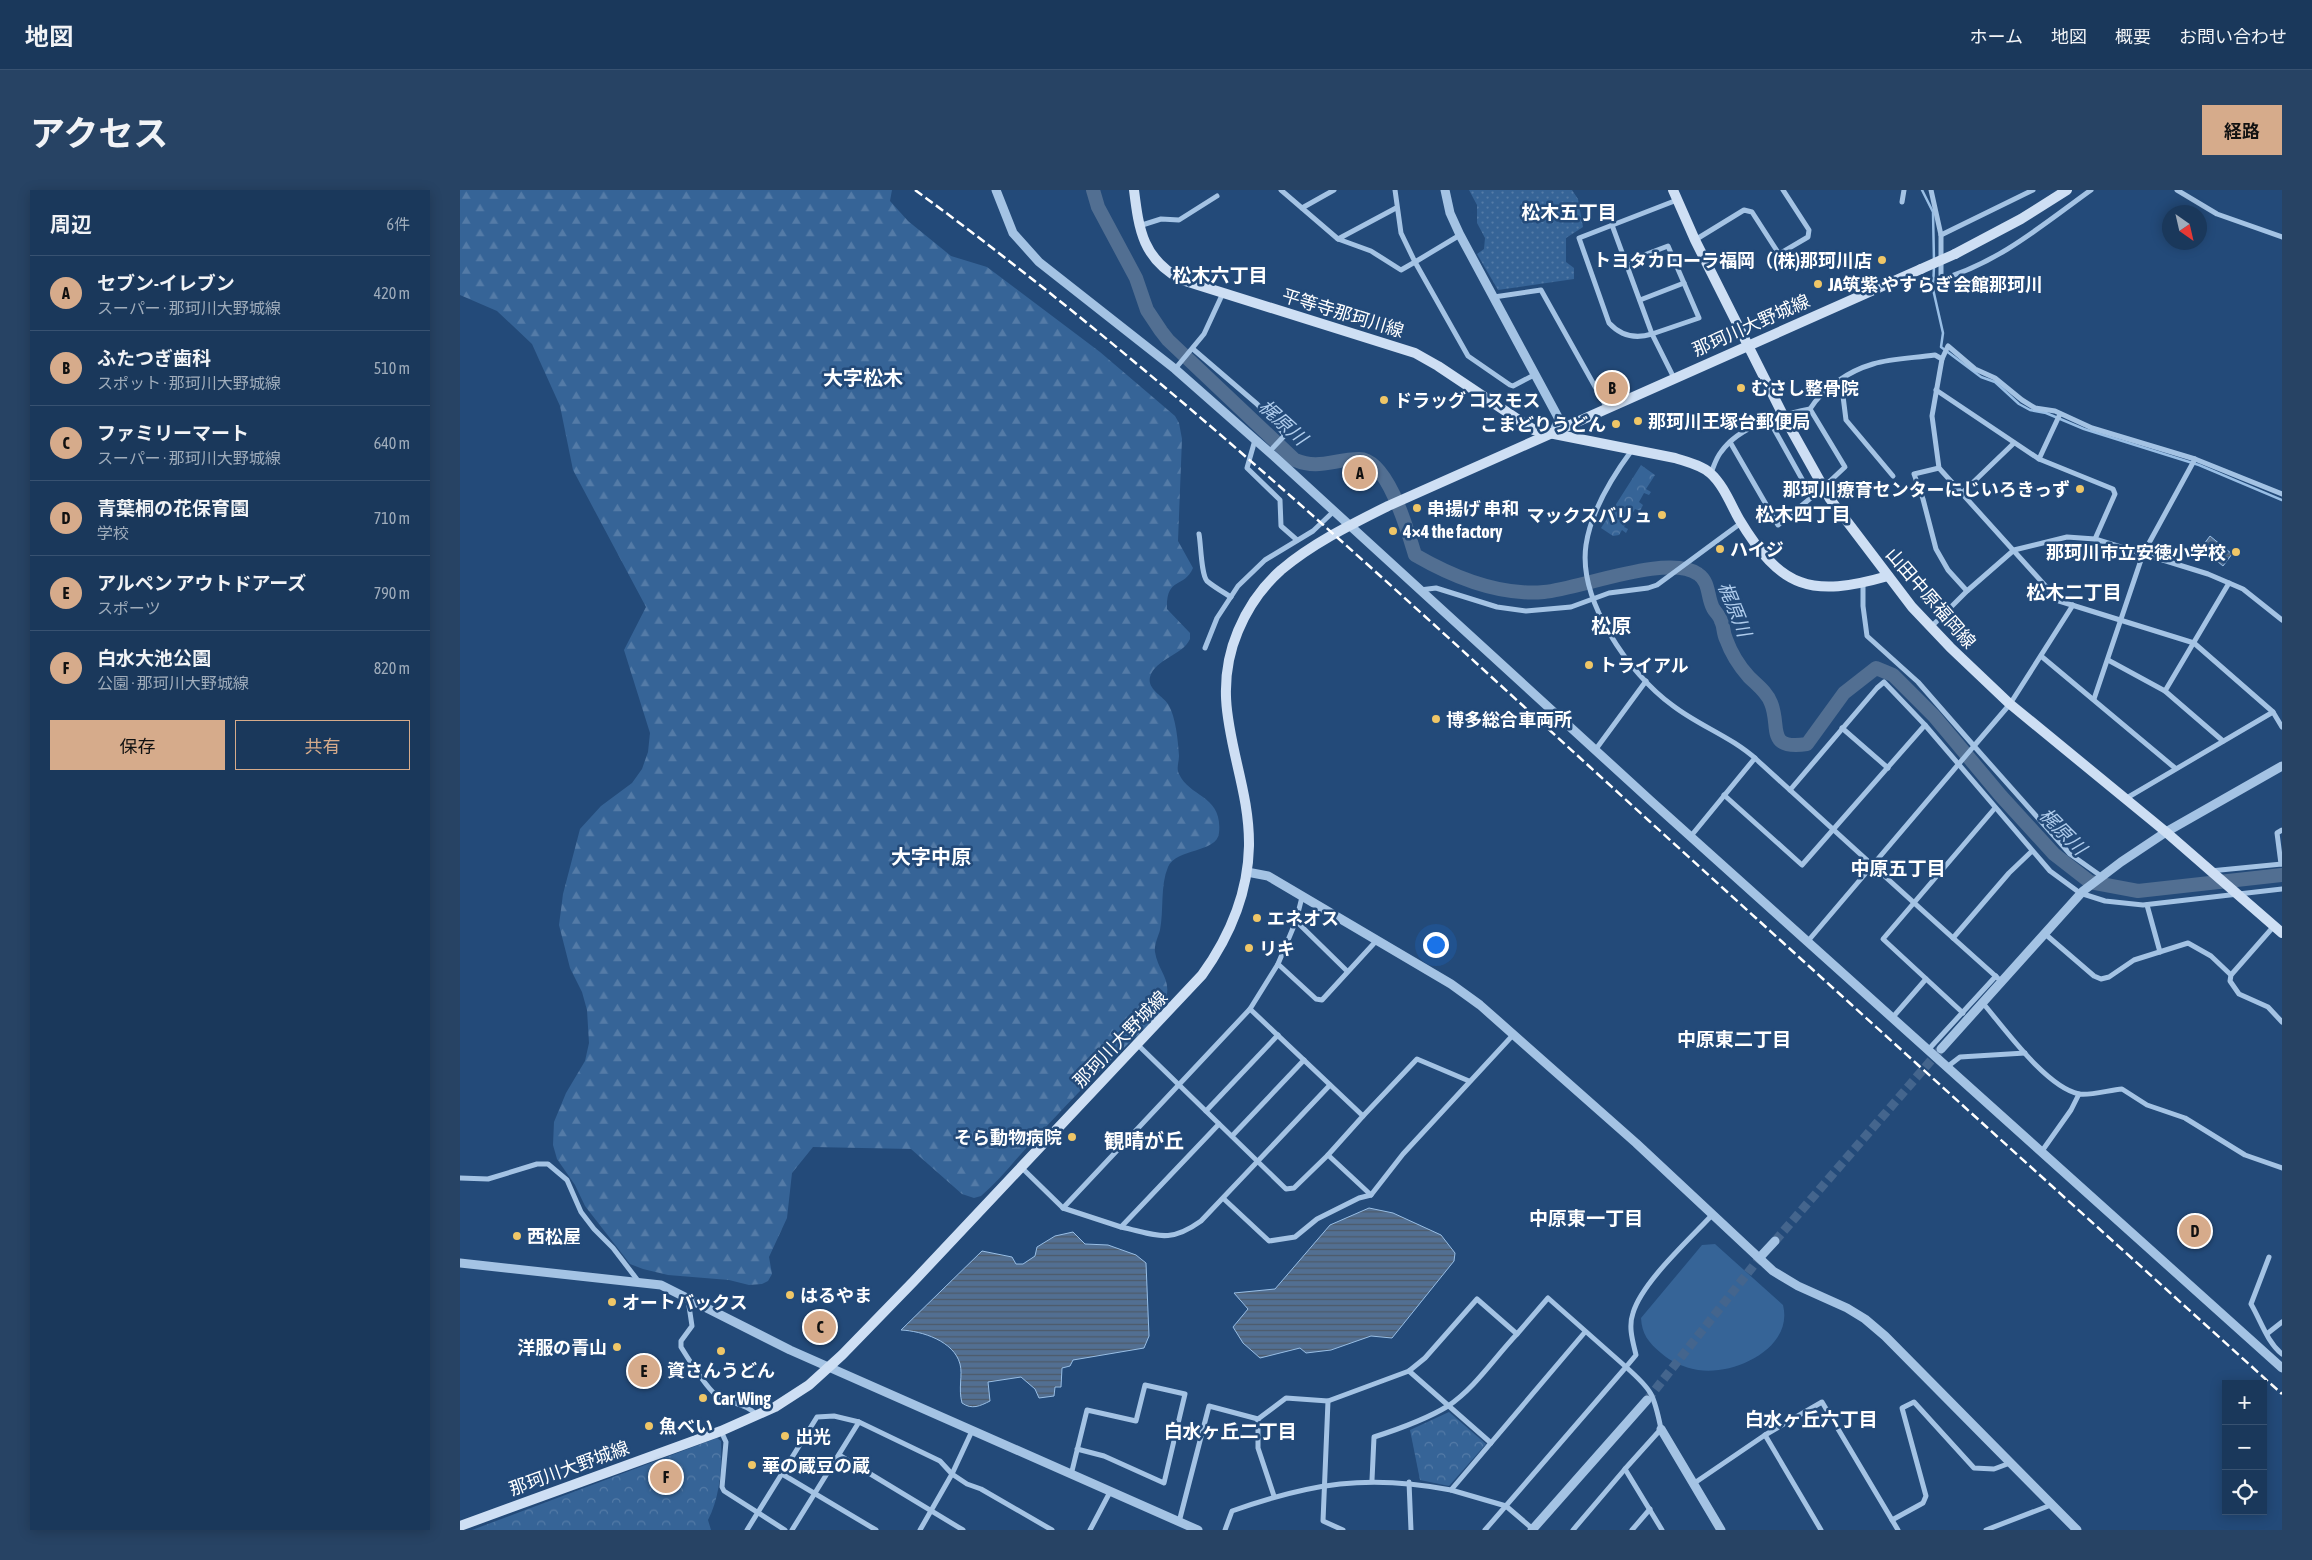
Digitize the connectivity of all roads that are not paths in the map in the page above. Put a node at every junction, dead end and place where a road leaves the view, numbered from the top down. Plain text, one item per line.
1 (996, 190) edge
2 (1134, 190) edge
3 (1280, 190) edge
4 (1334, 190) edge
5 (1395, 190) edge
6 (1445, 190) edge
7 (1673, 190) edge
8 (1783, 190) edge
9 (1904, 190) edge
10 (1931, 190) edge
11 (2033, 190) edge
12 (2067, 190) edge
13 (2091, 190) edge
14 (2177, 190) edge
15 (1217, 196) dead end
16 (1677, 200) junction
17 (1902, 202) dead end
18 (1302, 208) junction
19 (1396, 208) junction
20 (1612, 225) junction
21 (1139, 227) junction
22 (1460, 235) junction
23 (1941, 235) junction
24 (2282, 237) edge
25 (1338, 239) junction
26 (1695, 240) junction
27 (1415, 262) junction
28 (1626, 262) junction
29 (1684, 283) junction
30 (1223, 293) junction
31 (1494, 297) junction
32 (1640, 300) junction
33 (1652, 334) junction
34 (1749, 344) junction
35 (1193, 349) junction
36 (1942, 360) junction
37 (1175, 369) junction
38 (1534, 375) junction
39 (1674, 378) junction
40 (1841, 380) junction
41 (1936, 390) junction
42 (1607, 408) junction
43 (1810, 409) junction
44 (2060, 414) junction
45 (1783, 415) junction
46 (1769, 420) junction
47 (1553, 434) junction
48 (1255, 440) junction
49 (1730, 442) junction
50 (2014, 442) junction
51 (1632, 450) junction
52 (1269, 452) junction
53 (2039, 459) junction
54 (2195, 459) junction
55 (1939, 468) junction
56 (1710, 473) junction
57 (1893, 476) dead end
58 (1962, 493) junction
59 (2282, 494) edge
60 (1812, 497) junction
61 (1333, 512) junction
62 (1742, 523) junction
63 (1349, 526) junction
64 (1199, 534) dead end
65 (1297, 540) junction
66 (2095, 540) junction
67 (2014, 550) junction
68 (2143, 554) junction
69 (1888, 576) junction
70 (2229, 583) junction
71 (1863, 584) junction
72 (1420, 590) junction
73 (1967, 591) junction
74 (1231, 597) junction
75 (1594, 598) junction
76 (2073, 605) junction
77 (2120, 620) junction
78 (2282, 620) edge
79 (1931, 627) junction
80 (2194, 643) junction
81 (1205, 648) dead end
82 (2041, 656) junction
83 (2108, 660) junction
84 (1646, 681) junction
85 (2165, 691) junction
86 (2094, 699) junction
87 (2010, 704) junction
88 (2273, 712) junction
89 (1925, 725) junction
90 (2282, 727) edge
91 (1842, 728) junction
92 (2223, 741) junction
93 (1974, 746) junction
94 (1596, 749) junction
95 (1755, 758) junction
96 (1959, 764) junction
97 (2282, 766) edge
98 (1888, 768) junction
99 (2175, 768) junction
100 (1790, 790) junction
101 (1724, 795) junction
102 (2125, 799) junction
103 (1995, 808) junction
104 (1833, 830) junction
105 (2282, 830) edge
106 (2166, 832) junction
107 (1691, 836) junction
108 (2032, 851) junction
109 (1872, 864) junction
110 (2281, 864) edge
111 (1247, 872) junction
112 (2211, 873) junction
113 (2100, 877) junction
114 (2282, 889) edge
115 (2232, 890) junction
116 (2081, 892) junction
117 (1302, 897) junction
118 (1913, 903) junction
119 (2147, 905) junction
120 (1296, 921) junction
121 (2278, 930) edge
122 (2044, 932) junction
123 (1953, 938) junction
124 (1377, 940) junction
125 (1808, 941) junction
126 (2160, 952) junction
127 (1278, 964) junction
128 (1347, 971) junction
129 (2231, 975) junction
130 (1926, 979) junction
131 (1998, 979) junction
132 (1982, 1002) junction
133 (1250, 1009) junction
134 (1962, 1012) junction
135 (1893, 1017) junction
136 (2282, 1022) edge
137 (1278, 1035) junction
138 (1513, 1035) junction
139 (1138, 1044) junction
140 (1941, 1049) tunnel mouth
141 (1928, 1050) junction
142 (2025, 1053) junction
143 (1304, 1060) junction
144 (1947, 1067) junction
145 (1470, 1081) junction
146 (1330, 1085) junction
147 (1180, 1086) junction
148 (2079, 1094) junction
149 (1206, 1111) junction
150 (1363, 1116) junction
151 (1219, 1124) junction
152 (1232, 1136) junction
153 (2042, 1151) junction
154 (1328, 1154) junction
155 (1259, 1162) junction
156 (1020, 1167) junction
157 (2282, 1168) edge
158 (460, 1178) edge
159 (1371, 1195) junction
160 (1224, 1199) junction
161 (1063, 1208) junction
162 (1713, 1214) junction
163 (1122, 1227) junction
164 (1775, 1241) tunnel mouth
165 (1762, 1255) tunnel mouth
166 (2269, 1257) dead end
167 (460, 1263) edge
168 (639, 1282) junction
169 (692, 1299) junction
170 (2282, 1322) edge
171 (1585, 1332) junction
172 (2268, 1333) junction
173 (1517, 1334) junction
174 (2282, 1354) edge
175 (828, 1367) junction
176 (1626, 1367) junction
177 (2282, 1368) edge
178 (1409, 1371) junction
179 (1647, 1400) tunnel mouth
180 (1328, 1401) junction
181 (1448, 1406) junction
182 (757, 1416) junction
183 (1258, 1419) junction
184 (859, 1422) junction
185 (1661, 1428) junction
186 (721, 1431) junction
187 (972, 1431) junction
188 (1765, 1435) junction
189 (1491, 1443) junction
190 (1077, 1449) junction
191 (839, 1455) junction
192 (2010, 1463) junction
193 (1625, 1469) junction
194 (782, 1474) junction
195 (952, 1474) junction
196 (1071, 1475) junction
197 (1372, 1480) junction
198 (1409, 1482) junction
199 (1693, 1484) junction
200 (1325, 1485) junction
201 (1451, 1490) junction
202 (1110, 1492) junction
203 (815, 1493) junction
204 (1274, 1496) junction
205 (2051, 1505) junction
206 (1506, 1506) junction
207 (1650, 1509) junction
208 (931, 1511) junction
209 (758, 1512) junction
210 (1892, 1520) junction
211 (1179, 1522) junction
212 (460, 1526) edge
213 (747, 1530) edge
214 (786, 1530) edge
215 (792, 1530) edge
216 (876, 1530) edge
217 (920, 1530) edge
218 (963, 1530) edge
219 (1052, 1530) edge
220 (1090, 1530) edge
221 (1198, 1530) edge
222 (1226, 1530) edge
223 (1343, 1530) edge
224 (1411, 1530) edge
225 (1485, 1530) edge
226 (1533, 1530) edge
227 (1573, 1530) edge
228 (1632, 1530) edge
229 (1662, 1530) edge
230 (1721, 1530) edge
231 (1821, 1530) edge
232 (1898, 1530) edge
233 (1986, 1530) edge
234 (2078, 1530) edge

1 - 37 street
2 - 21 main road, 平等寺那珂川線
3 - 18 street
4 - 18 street
5 - 19 street
6 - 22 street
7 - 16 main road, 山田中原福岡線
8 - 26 street
9 - 17 street
10 - 23 street
11 - 23 street
12 - 34 main road, 那珂川大野城線, bridge
13 - 23 street
14 - 24 street
15 - 21 street
16 - 20 street
16 - 26 main road, 山田中原福岡線
18 - 25 street
19 - 25 street
19 - 27 street
20 - 28 street
20 - 33 street
21 - 30 main road, 平等寺那珂川線
22 - 27 street
22 - 31 street
25 - 27 street
26 - 34 main road, 山田中原福岡線
27 - 38 street
28 - 29 street
28 - 32 street
29 - 32 street
29 - 33 street
30 - 35 street
30 - 47 main road, 平等寺那珂川線
31 - 38 street
31 - 42 street
32 - 33 street
33 - 39 street
34 - 39 main road, 那珂川大野城線
34 - 45 main road, 山田中原福岡線
35 - 37 street
35 - 52 street
36 - 40 street
36 - 41 street
36 - 44 street
37 - 48 street
38 - 47 street
39 - 42 main road, 那珂川大野城線
40 - 43 street
40 - 57 street
41 - 50 street
41 - 55 street
42 - 47 main road, 那珂川大野城線
43 - 45 street
43 - 60 street, bridge
44 - 53 street
44 - 54 street
45 - 46 street
45 - 69 main road, 山田中原福岡線
46 - 49 street
46 - 60 street
47 - 51 main road
47 - 63 main road, 那珂川大野城線
48 - 52 street
48 - 65 street
49 - 56 street
49 - 60 street
50 - 53 street
50 - 58 street
51 - 56 main road
51 - 75 street
52 - 61 street
53 - 66 street
54 - 59 street
54 - 68 street
55 - 58 street
55 - 73 street
56 - 62 main road
58 - 67 street
61 - 63 street
61 - 65 street
62 - 71 main road
62 - 75 street
63 - 72 street
63 - 111 main road, 那珂川大野城線
64 - 74 street
65 - 74 street
66 - 67 street
66 - 68 street
67 - 73 street
67 - 76 street
68 - 70 street
68 - 77 street
69 - 71 main road
69 - 79 main road, 山田中原福岡線
70 - 78 street
70 - 80 street
71 - 93 street
72 - 75 street
72 - 94 street
73 - 79 street
74 - 81 street
75 - 84 street
76 - 77 street
76 - 82 street
77 - 80 street
77 - 83 street
79 - 87 main road, 山田中原福岡線
80 - 85 street
80 - 88 street
82 - 86 street
82 - 87 street
83 - 85 street
83 - 86 street
84 - 94 street
84 - 95 street
85 - 92 street
86 - 99 street
87 - 93 street
87 - 102 main road, 山田中原福岡線
88 - 90 street
88 - 92 street
89 - 91 street
89 - 96 street
89 - 98 street
91 - 98 street
91 - 100 street
92 - 99 street
93 - 96 street
93 - 113 street
94 - 107 street
95 - 100 street
95 - 101 street
96 - 103 street
96 - 109 street
97 - 106 street
98 - 104 street
99 - 102 street
100 - 104 street
101 - 104 street
101 - 107 street
102 - 106 main road, 山田中原福岡線
103 - 108 street
103 - 118 street
104 - 109 street
105 - 110 street
106 - 112 main road, 山田中原福岡線
106 - 113 street
107 - 125 street
108 - 116 street
108 - 123 street
109 - 118 street
109 - 125 street
110 - 112 street
111 - 117 street
111 - 139 main road, 那珂川大野城線
112 - 115 main road, 山田中原福岡線
113 - 116 street
114 - 115 street
115 - 119 street
115 - 121 main road, 山田中原福岡線
116 - 119 street
116 - 122 street
117 - 120 street
117 - 124 street
118 - 123 street
118 - 130 street
119 - 126 street
120 - 127 street
120 - 128 street
121 - 129 street
122 - 126 street
122 - 131 street
123 - 131 street
124 - 128 street
124 - 138 street
125 - 135 street
126 - 129 street
127 - 128 street
127 - 133 street
129 - 136 street
130 - 134 street
130 - 135 street
131 - 132 street
131 - 134 street
132 - 140 street
132 - 142 street
133 - 137 street
133 - 147 street
134 - 141 street
135 - 141 street
137 - 143 street
137 - 149 street
138 - 145 street
138 - 162 street
139 - 147 street
139 - 156 main road, 那珂川大野城線
141 - 144 street
142 - 144 street
142 - 148 street
143 - 146 street
143 - 152 street
144 - 153 street
145 - 150 street
145 - 159 street
146 - 150 street
146 - 155 street
147 - 149 street
147 - 161 street
148 - 153 street
148 - 157 street
149 - 151 street
150 - 154 street
151 - 152 street
151 - 163 street
152 - 155 street
153 - 177 street
154 - 155 street
154 - 159 street
155 - 160 street
156 - 161 street
156 - 175 main road, 那珂川大野城線
158 - 168 street
159 - 160 street
160 - 163 street
161 - 163 street
162 - 176 street
162 - 192 street
164 - 165 street
166 - 172 street
167 - 168 street
168 - 169 street
169 - 175 street
169 - 182 street
170 - 172 street
171 - 173 street
171 - 176 street
171 - 189 street
172 - 174 street
173 - 178 street
173 - 181 street
175 - 182 main road, 那珂川大野城線
175 - 187 street
176 - 185 street
176 - 206 street
178 - 180 street
178 - 181 street
179 - 226 street
180 - 183 street
180 - 200 street
181 - 189 street
181 - 197 street
182 - 186 main road, 那珂川大野城線
183 - 204 street
183 - 211 street
184 - 191 street
184 - 194 street
184 - 195 street
185 - 193 street
185 - 199 street
186 - 209 street
186 - 212 main road, 那珂川大野城線
187 - 195 street
187 - 196 street
188 - 199 street
188 - 210 street
188 - 231 street
189 - 201 street
190 - 190 street
190 - 196 street
191 - 203 street
191 - 208 street
192 - 205 street
192 - 210 street
193 - 207 street
193 - 227 street
194 - 203 street
194 - 209 street
195 - 208 street
195 - 219 street
196 - 202 street
197 - 198 street
197 - 200 street
198 - 201 street
198 - 224 street
199 - 230 street
200 - 204 street
200 - 223 street
201 - 206 street
202 - 211 street
202 - 220 street
203 - 215 street
203 - 216 street
204 - 222 street
205 - 233 street
205 - 234 street
206 - 225 street
206 - 226 street
207 - 228 street
207 - 229 street
208 - 217 street
208 - 218 street
209 - 213 street
209 - 214 street
210 - 232 street
211 - 221 street

